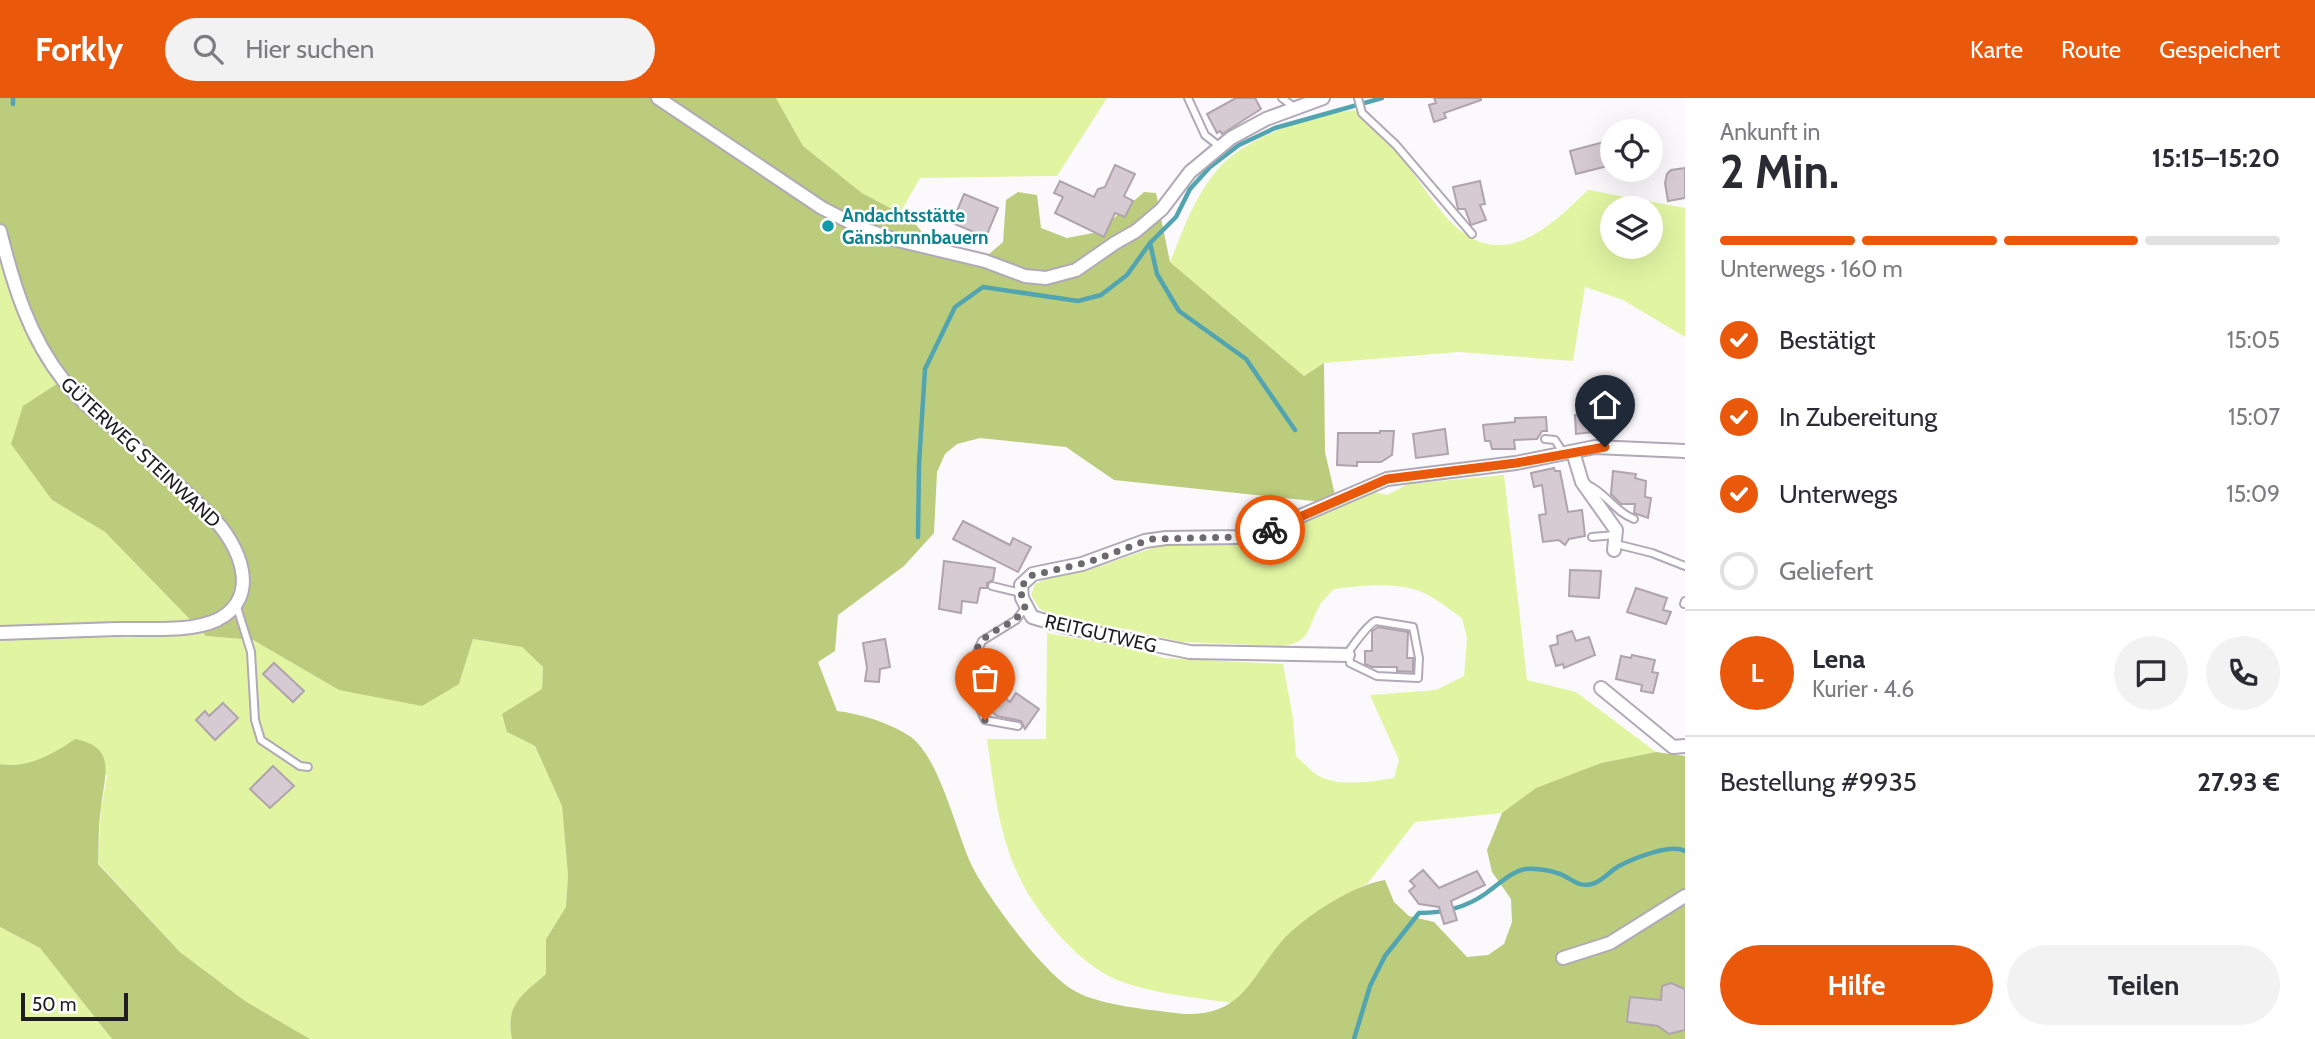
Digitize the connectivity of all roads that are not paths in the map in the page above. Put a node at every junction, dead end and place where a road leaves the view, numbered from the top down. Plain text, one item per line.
1 (658, 98) edge
2 (1188, 98) edge
3 (1282, 98) edge
4 (1323, 98) edge
5 (1358, 99) edge
6 (1295, 107) junction
7 (1219, 146) junction
8 (0, 231) edge
9 (1472, 234) dead end
10 (1545, 439) dead end
11 (1685, 451) edge
12 (1568, 453) junction
13 (1584, 485) junction
14 (1634, 519) dead end
15 (1592, 537) dead end
16 (1616, 543) junction
17 (1685, 566) edge
18 (992, 586) dead end
19 (1021, 593) junction
20 (236, 604) junction
21 (1025, 608) junction
22 (0, 633) edge
23 (1348, 655) junction
24 (1601, 688) dead end
25 (1018, 726) dead end
26 (1685, 747) edge
27 (308, 767) dead end
28 (1685, 896) edge
29 (1563, 958) dead end

1 - 7 street
2 - 7 lane
3 - 6 lane
4 - 6 street
5 - 9 lane
6 - 7 street
8 - 20 street, GÜTERWEG STEINWAND
10 - 12 lane
11 - 12 street
12 - 13 street
12 - 19 street
13 - 14 lane
13 - 16 street
15 - 16 lane
16 - 17 lane
18 - 19 lane
19 - 21 street, REITGUTWEG
20 - 22 street
20 - 27 lane
21 - 23 street, REITGUTWEG
21 - 25 lane
23 - 23 lane
24 - 26 street
28 - 29 street

